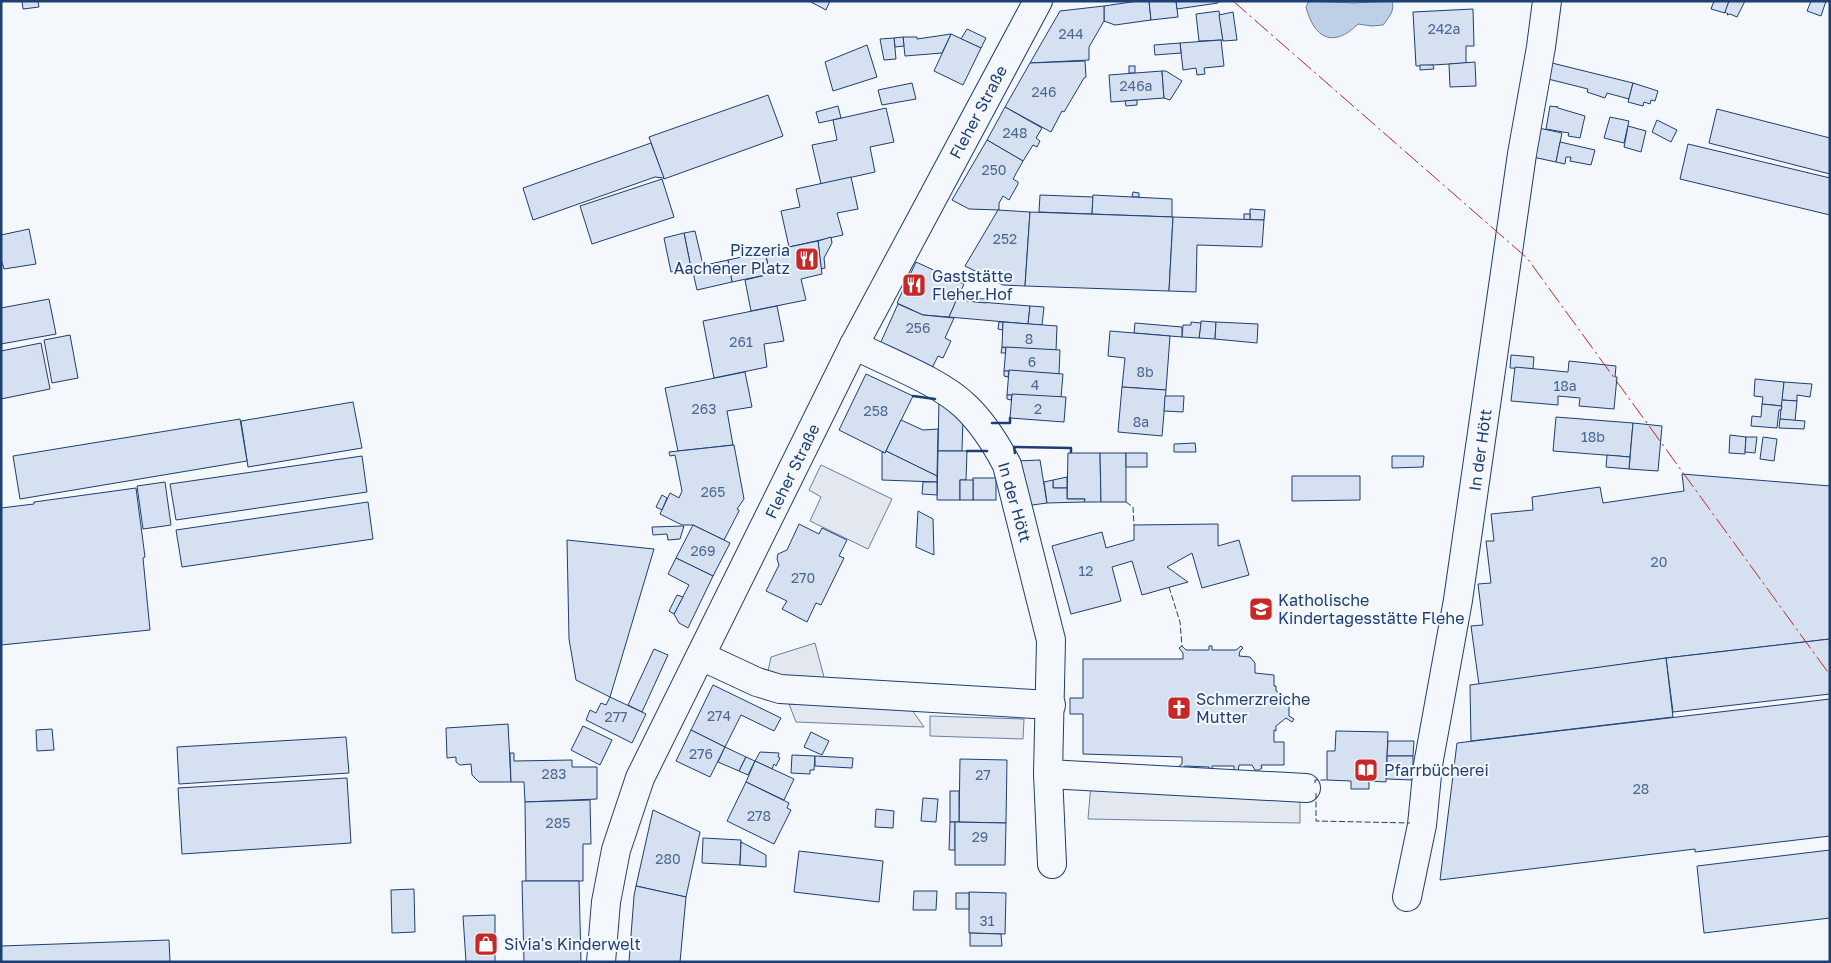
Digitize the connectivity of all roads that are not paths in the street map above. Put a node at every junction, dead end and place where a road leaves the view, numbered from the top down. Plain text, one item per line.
1 (1038, 1) edge
2 (1547, 1) edge
3 (854, 346) junction
4 (701, 656) junction
5 (1051, 705) junction
6 (1048, 774) junction
7 (1306, 788) dead end
8 (1052, 864) dead end
9 (1407, 897) dead end
10 (601, 962) edge

1 - 3 street, Fleher Straße
2 - 9 street, In der Hött
3 - 4 street, Fleher Straße
3 - 5 street, In der Hött
4 - 5 street
4 - 10 street, Fleher Straße
5 - 6 street, In der Hött
6 - 7 street
6 - 8 street, In der Hött

